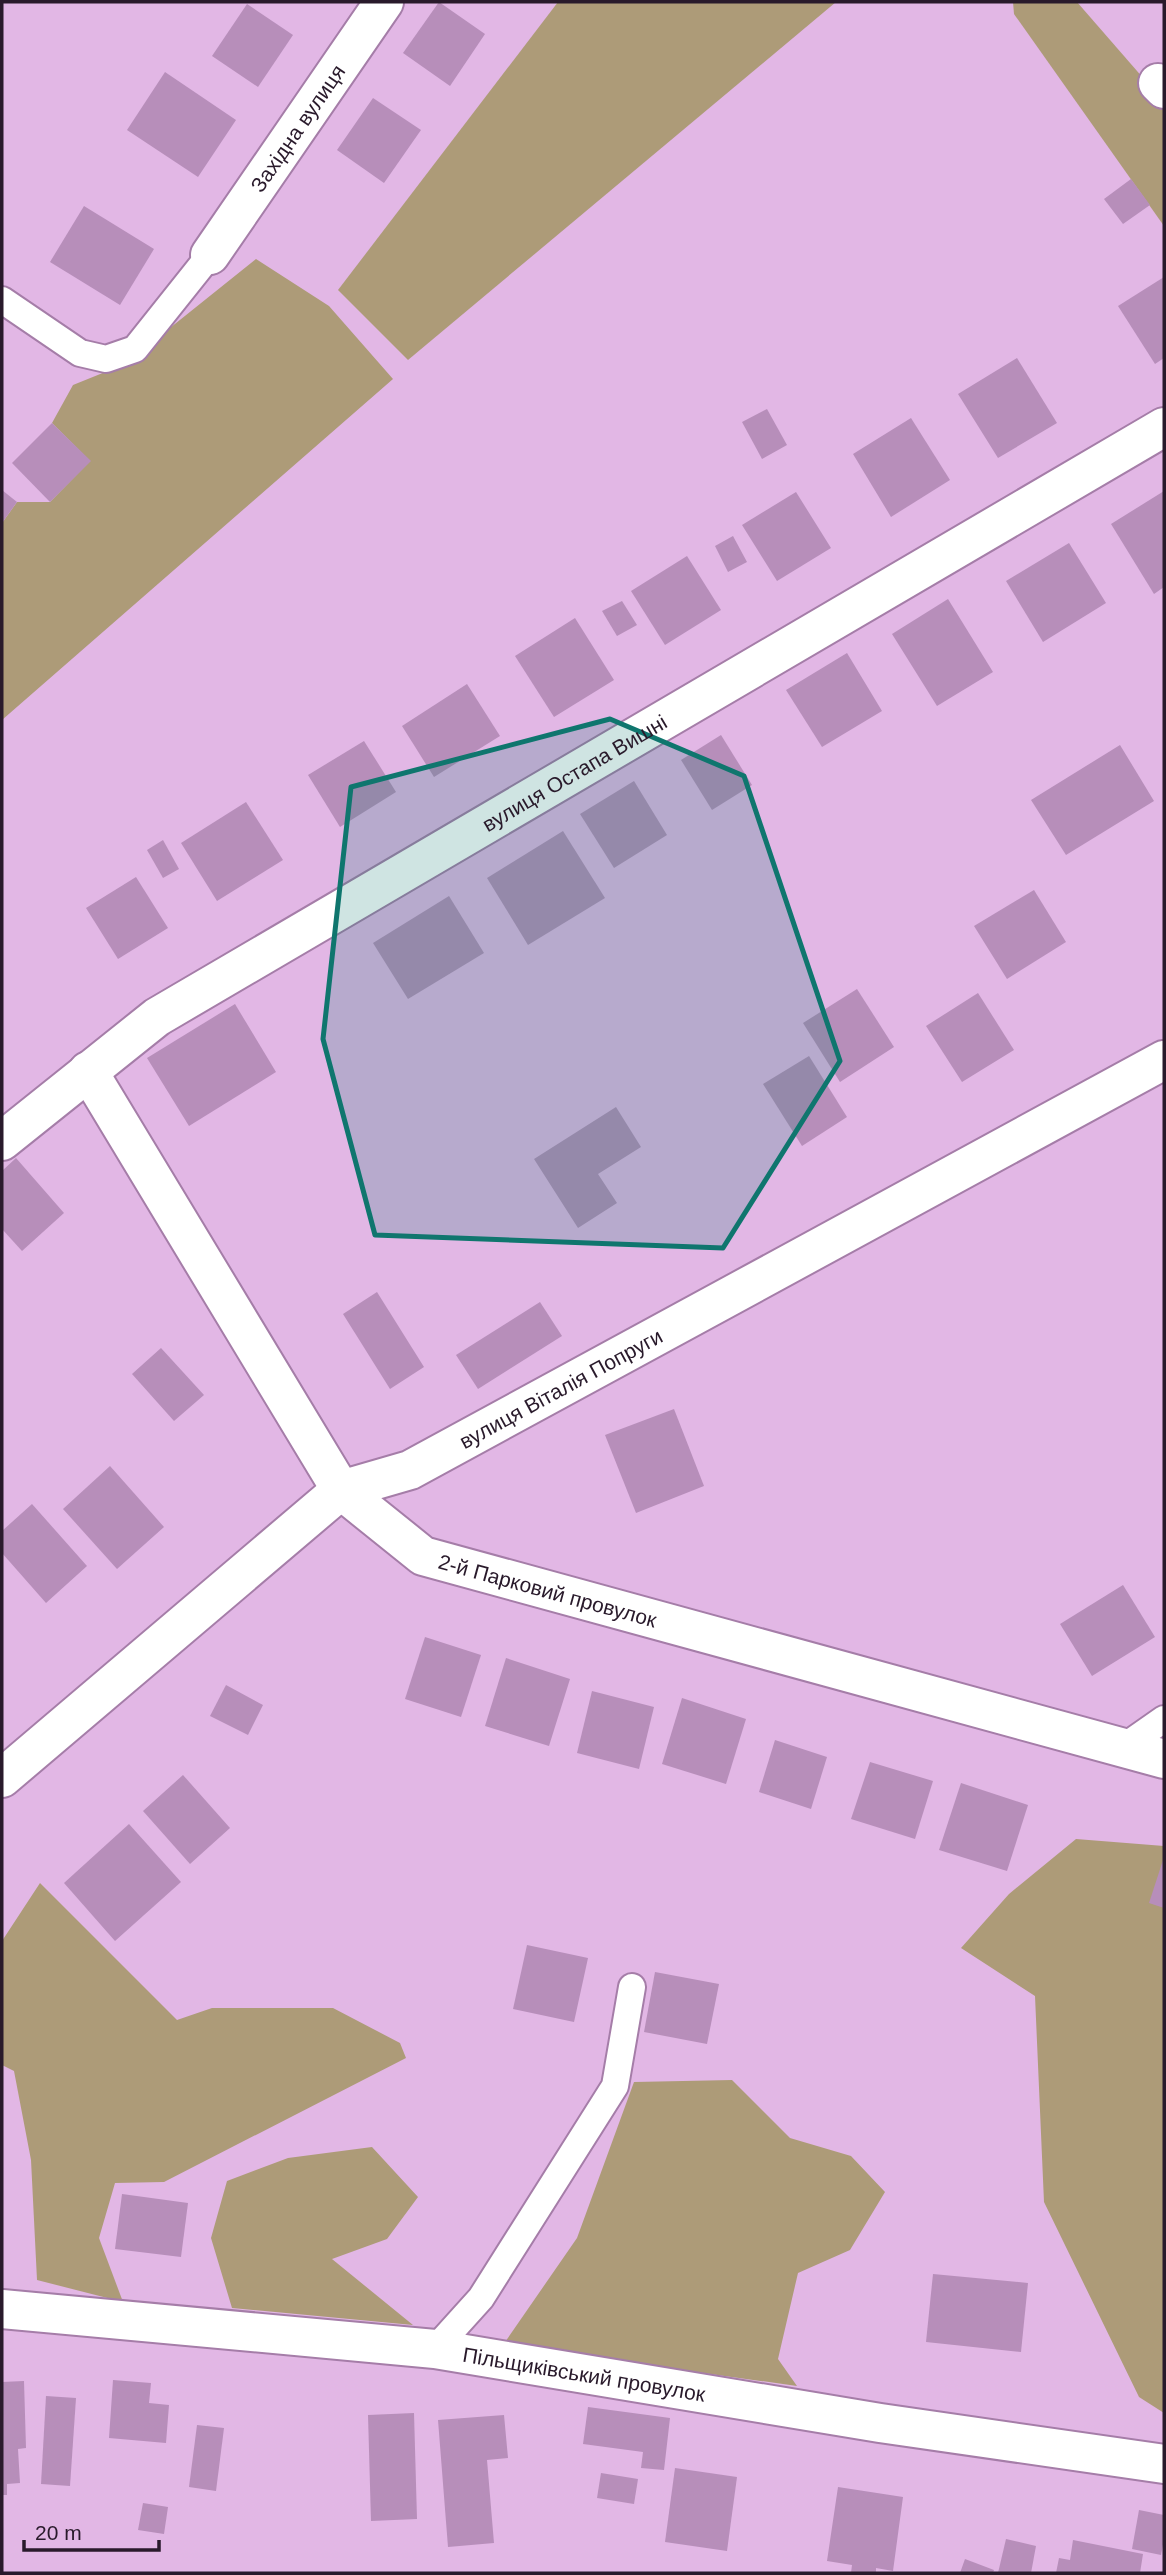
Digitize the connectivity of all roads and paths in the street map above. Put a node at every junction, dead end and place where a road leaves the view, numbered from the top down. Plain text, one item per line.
1 (384, 2) edge
2 (210, 256) joint
3 (2, 300) edge
4 (1164, 427) edge
5 (1164, 1060) edge
6 (88, 1071) junction
7 (2, 1141) edge
8 (341, 1490) junction
9 (1164, 1719) edge
10 (1124, 1747) junction
11 (1164, 1759) edge
12 (2, 1778) edge
13 (632, 1987) dead end
14 (2, 2309) edge
15 (435, 2348) junction
16 (1164, 2464) edge

1 - 2 street, Західна вулиця
2 - 3 lane
4 - 6 street, вулиця Остапа Вишні
5 - 8 street, вулиця Віталія Попруги
6 - 7 street, вулиця Остапа Вишні
6 - 8 street, 2-й Парковий провулок
8 - 10 street, 2-й Парковий провулок
8 - 12 street, вулиця Віталія Попруги
9 - 10 lane
10 - 11 street, 2-й Парковий провулок
13 - 15 lane
14 - 15 street, Пільщиківський провулок
15 - 16 street, Пільщиківський провулок

